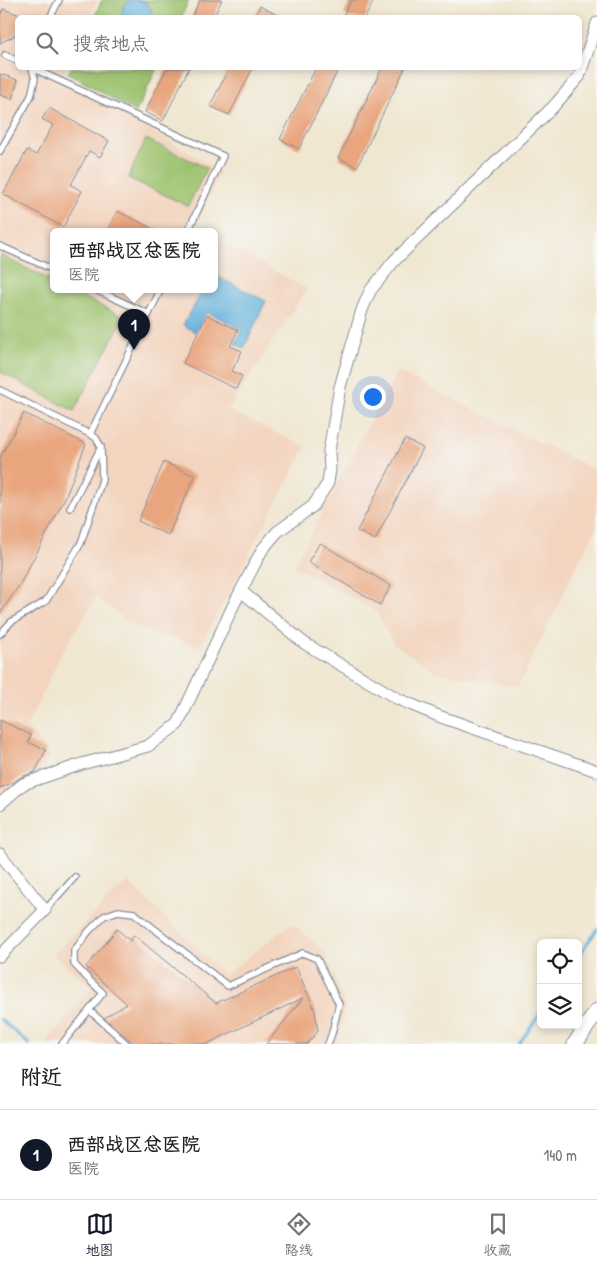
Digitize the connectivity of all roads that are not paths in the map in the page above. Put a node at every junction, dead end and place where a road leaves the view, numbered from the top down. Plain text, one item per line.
1 (59, 0) edge
2 (52, 15) edge
3 (597, 23) edge
4 (5, 55) dead end
5 (15, 60) edge
6 (582, 68) edge
7 (33, 70) edge
8 (36, 70) edge
9 (581, 70) edge
10 (0, 151) edge
11 (189, 228) edge
12 (0, 246) edge
13 (50, 268) edge
14 (103, 293) edge
15 (159, 293) edge
16 (149, 314) junction
17 (0, 390) edge
18 (90, 434) junction
19 (102, 447) junction
20 (70, 508) dead end
21 (241, 591) junction
22 (0, 634) edge
23 (597, 771) edge
24 (0, 804) edge
25 (0, 854) edge
26 (76, 877) dead end
27 (45, 910) junction
28 (0, 956) edge
29 (90, 1011) junction
30 (597, 1011) edge
31 (62, 1044) edge
32 (127, 1044) edge
33 (328, 1044) edge
34 (575, 1044) edge

1 - 2 lane
3 - 6 street
4 - 5 lane
7 - 10 lane
8 - 11 lane
9 - 21 street
12 - 13 lane
14 - 16 lane
15 - 16 lane
16 - 18 lane
17 - 18 lane
18 - 19 lane
19 - 20 lane
19 - 22 lane
21 - 23 street
21 - 24 street
25 - 27 street
26 - 27 lane
27 - 28 street
29 - 31 lane
29 - 32 lane
29 - 33 lane
30 - 34 street

